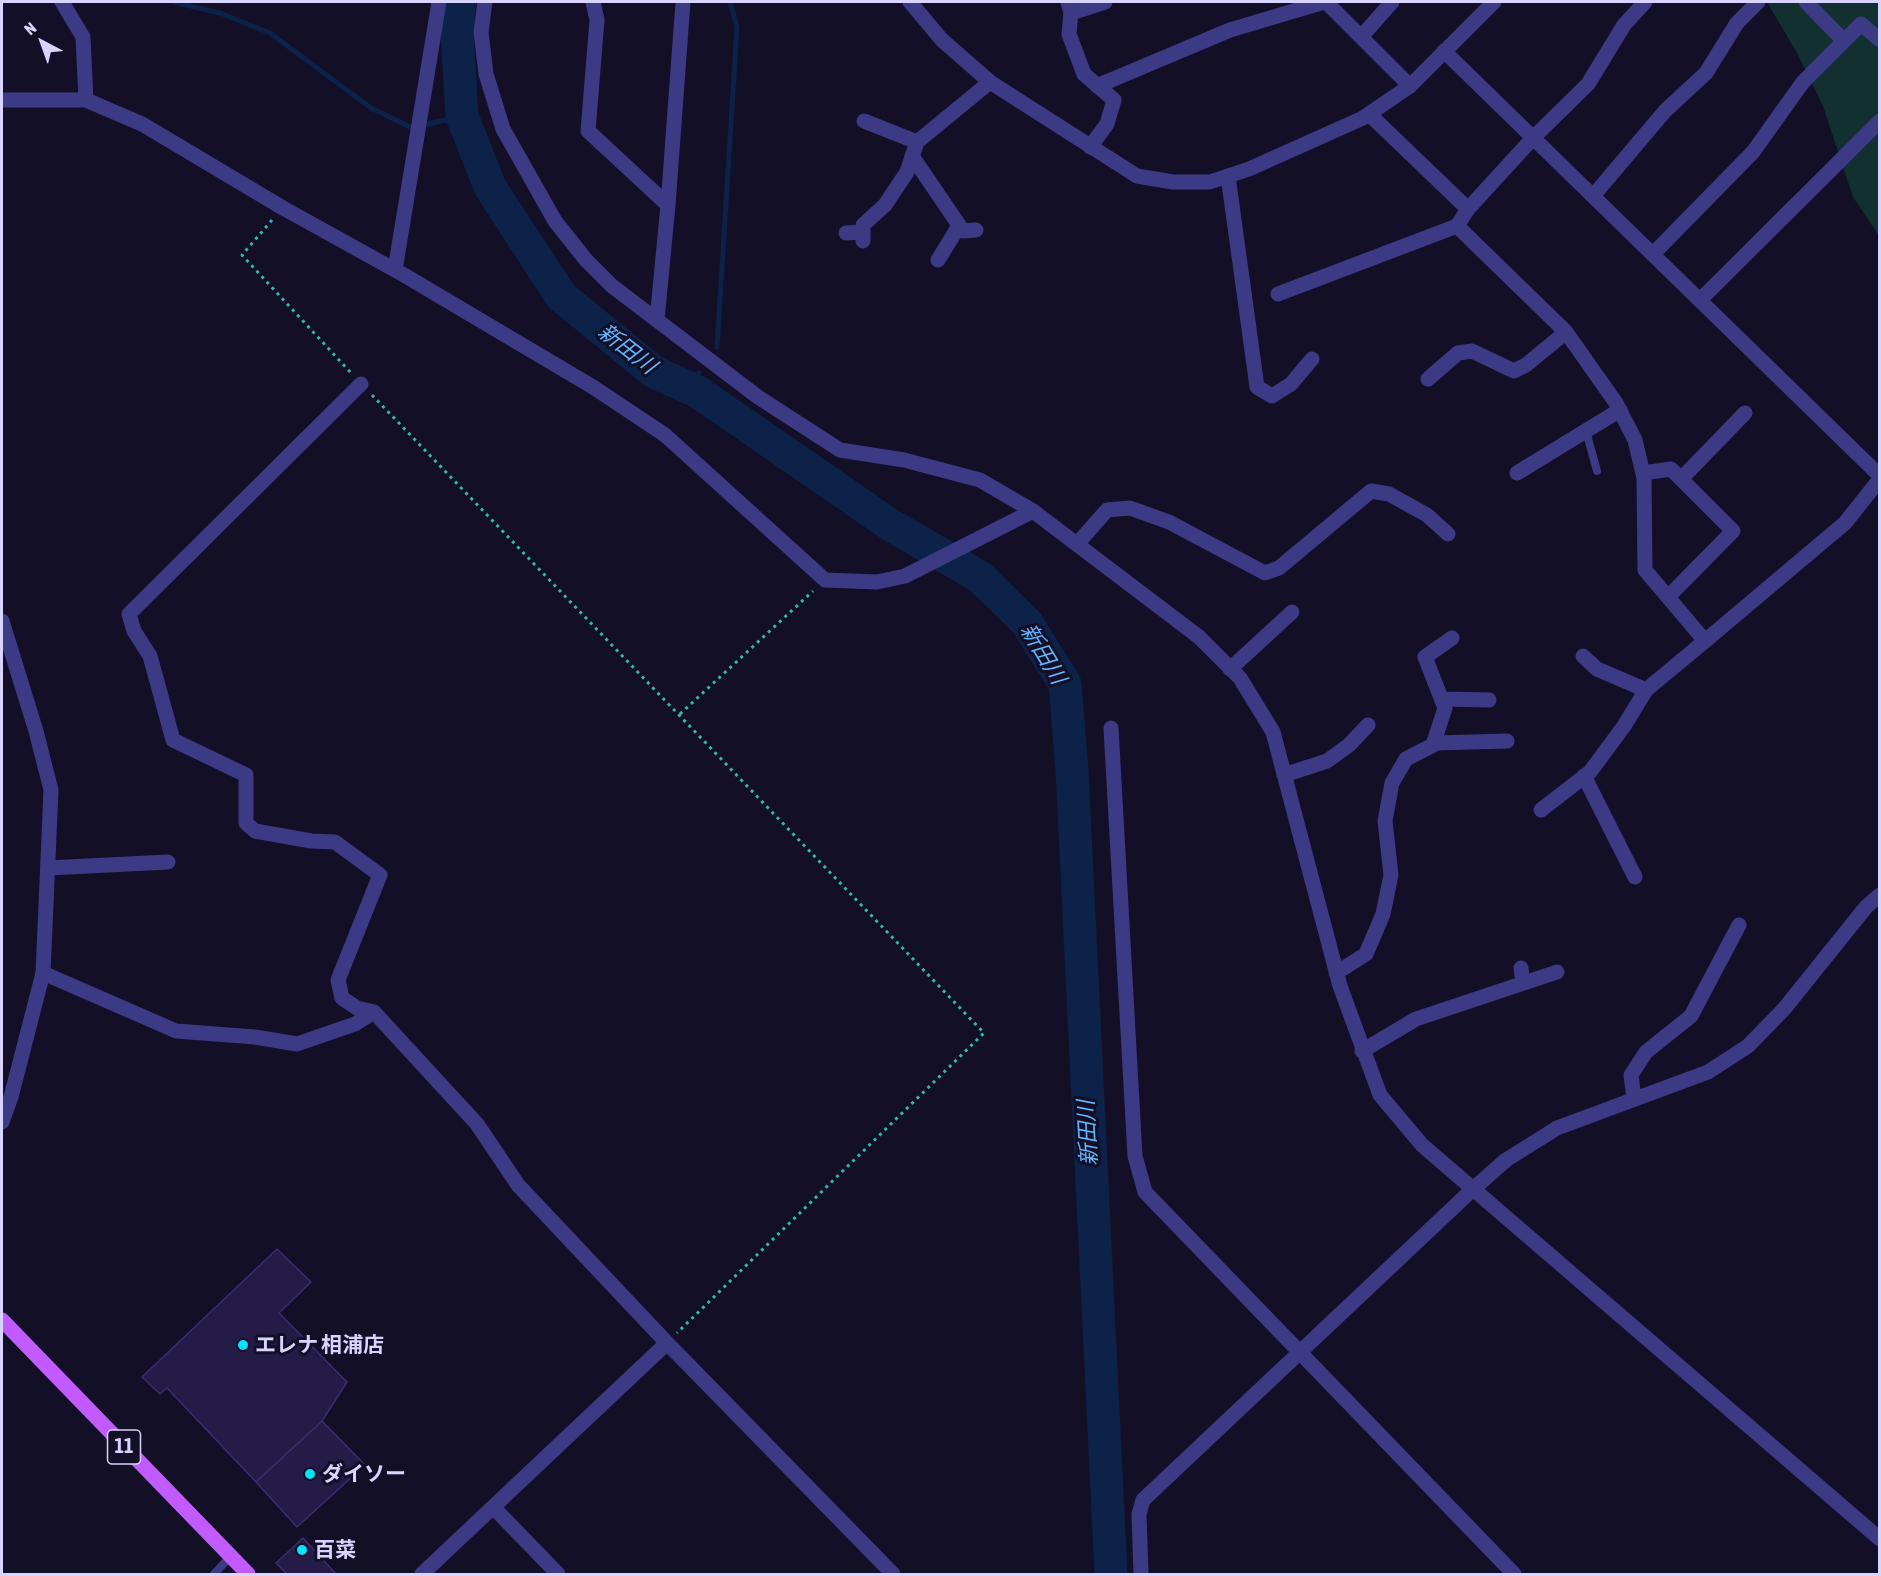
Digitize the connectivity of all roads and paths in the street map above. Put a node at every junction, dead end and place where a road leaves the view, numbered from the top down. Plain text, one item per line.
1 (62, 2) edge
2 (440, 2) edge
3 (485, 2) edge
4 (592, 2) edge
5 (683, 2) edge
6 (910, 2) edge
7 (1105, 2) edge
8 (1325, 2) edge
9 (1392, 2) edge
10 (1494, 2) edge
11 (1645, 2) edge
12 (1758, 2) edge
13 (1806, 2) edge
14 (1069, 7) edge
15 (1361, 37) junction
16 (1880, 40) edge
17 (1844, 41) junction
18 (1444, 51) junction
19 (990, 82) junction
20 (1097, 86) junction
21 (1410, 86) junction
22 (2, 100) edge
23 (86, 100) junction
24 (1370, 114) junction
25 (864, 121) dead end
26 (1878, 126) edge
27 (1533, 138) junction
28 (1090, 147) junction
29 (915, 149) junction
30 (1228, 176) junction
31 (1593, 196) junction
32 (668, 205) junction
33 (283, 208) junction
34 (1468, 209) junction
35 (960, 226) junction
36 (1457, 226) junction
37 (976, 230) dead end
38 (846, 233) dead end
39 (1653, 254) junction
40 (938, 260) dead end
41 (395, 270) junction
42 (1278, 294) dead end
43 (1700, 300) junction
44 (657, 320) junction
45 (1566, 332) junction
46 (1312, 358) dead end
47 (1428, 379) dead end
48 (361, 384) junction
49 (1620, 410) junction
50 (1745, 413) dead end
51 (1586, 431) junction
52 (1597, 471) dead end
53 (1517, 473) dead end
54 (1643, 473) junction
55 (1880, 477) edge
56 (1681, 479) junction
57 (1033, 511) junction
58 (1448, 534) dead end
59 (1077, 544) junction
60 (825, 580) junction
61 (1668, 597) junction
62 (1292, 612) dead end
63 (2, 621) edge
64 (1452, 638) dead end
65 (1706, 641) junction
66 (1583, 656) dead end
67 (1230, 669) junction
68 (1646, 690) junction
69 (1442, 699) junction
70 (1489, 700) dead end
71 (680, 714) junction
72 (1368, 725) dead end
73 (1111, 728) dead end
74 (1507, 741) dead end
75 (1433, 745) junction
76 (1284, 775) junction
77 (1584, 776) junction
78 (1541, 810) dead end
79 (168, 862) dead end
80 (48, 868) junction
81 (1635, 877) dead end
82 (1880, 895) edge
83 (1739, 925) dead end
84 (1521, 968) dead end
85 (1557, 972) dead end
86 (43, 974) junction
87 (1336, 974) junction
88 (1523, 983) junction
89 (374, 1012) junction
90 (1362, 1051) junction
91 (1634, 1099) junction
92 (2, 1122) edge
93 (1473, 1189) junction
94 (2, 1320) edge
95 (667, 1343) junction
96 (1299, 1352) junction
97 (493, 1507) junction
98 (1880, 1539) edge
99 (230, 1557) junction
100 (214, 1575) edge
101 (248, 1575) edge
102 (422, 1575) edge
103 (558, 1575) edge
104 (893, 1575) edge
105 (1142, 1575) edge
106 (1514, 1575) edge

1 - 23 street
2 - 41 street
3 - 44 street
4 - 32 street
5 - 32 street
6 - 19 street
7 - 14 street
8 - 15 street
8 - 20 street
9 - 15 street
10 - 18 street
11 - 27 street
12 - 31 street
13 - 17 street
14 - 20 street
15 - 21 street
16 - 17 street
17 - 39 street
18 - 21 street
18 - 27 street
19 - 28 street
19 - 29 street
20 - 28 street
21 - 24 street
22 - 23 street
23 - 33 street
24 - 30 street
24 - 34 street
25 - 29 street
26 - 43 street
27 - 31 street
27 - 34 street
28 - 30 street
29 - 35 street
29 - 38 street
30 - 46 street
31 - 39 street
32 - 44 street
33 - 41 street
33 - 48 path
34 - 36 street
35 - 37 street
35 - 40 street
36 - 42 street
36 - 45 street
39 - 43 street
41 - 60 street
43 - 55 street
44 - 57 street
45 - 47 street
45 - 49 street
48 - 71 path
48 - 89 street
49 - 51 street
49 - 54 street
50 - 56 street
51 - 52 lane
51 - 53 street
54 - 56 street
54 - 61 street
55 - 65 street
56 - 61 street
57 - 59 street
57 - 60 street
58 - 59 street
59 - 67 street
60 - 71 path
61 - 65 street
62 - 67 street
63 - 80 street
64 - 69 street
65 - 68 street
66 - 68 street
67 - 76 street
68 - 77 street
69 - 70 street
69 - 75 street
71 - 95 path
72 - 76 street
73 - 96 street
74 - 75 street
75 - 87 street
76 - 87 street
77 - 78 street
77 - 81 street
79 - 80 street
80 - 86 street
82 - 91 street
83 - 91 street
84 - 88 street
85 - 88 street
86 - 89 street
86 - 92 street
87 - 90 street
88 - 90 street
89 - 95 street
90 - 93 street
91 - 93 street
93 - 96 street
93 - 98 street
94 - 99 main road, 11
95 - 97 street
95 - 104 street
96 - 105 street
96 - 106 street
97 - 102 street
97 - 103 street
99 - 100 lane
99 - 101 main road, 11

